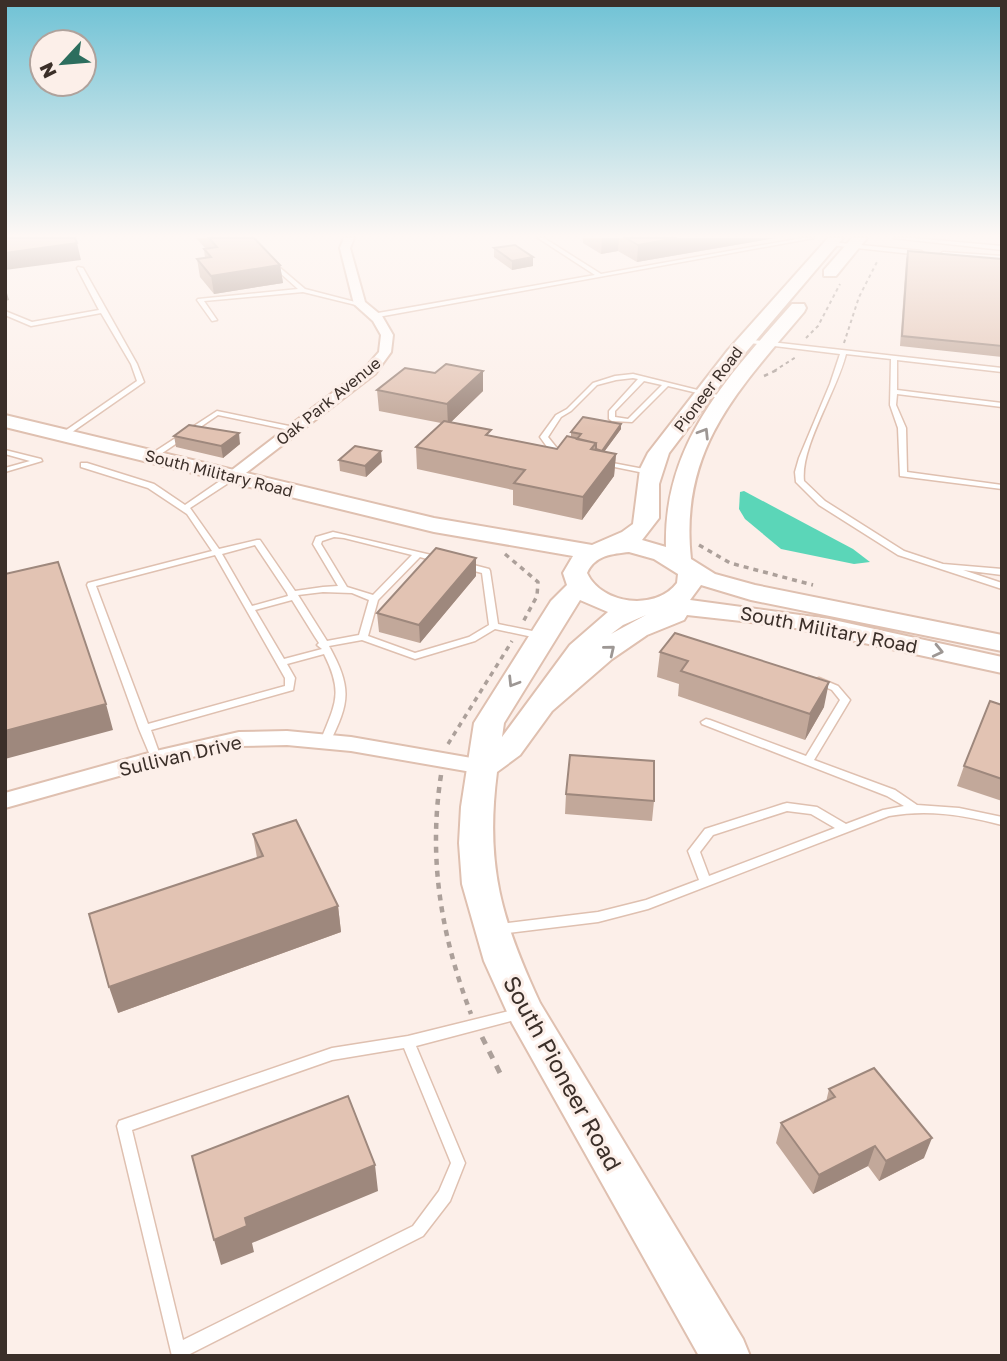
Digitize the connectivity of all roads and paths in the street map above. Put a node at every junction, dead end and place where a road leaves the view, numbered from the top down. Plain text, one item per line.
1 (98, 302) edge
2 (201, 302) edge
3 (350, 302) edge
4 (455, 302) edge
5 (784, 302) edge
6 (799, 302) edge
7 (857, 302) edge
8 (360, 304) joint
9 (103, 311) junction
10 (5, 313) edge
11 (378, 315) junction
12 (214, 320) dead end
13 (744, 341) junction
14 (767, 344) junction
15 (843, 354) junction
16 (894, 359) junction
17 (1002, 370) edge
18 (643, 378) junction
19 (665, 386) junction
20 (894, 392) junction
21 (703, 393) junction
22 (727, 398) junction
23 (1002, 405) edge
24 (5, 421) edge
25 (294, 429) junction
26 (65, 435) junction
27 (5, 452) edge
28 (152, 456) junction
29 (572, 456) edge
30 (593, 460) edge
31 (84, 465) dead end
32 (5, 470) edge
33 (649, 472) junction
34 (233, 476) junction
35 (1002, 487) edge
36 (184, 509) junction
37 (433, 525) junction
38 (675, 533) junction
39 (497, 549) junction
40 (602, 549) junction
41 (217, 552) junction
42 (418, 554) junction
43 (445, 561) edge
44 (682, 563) junction
45 (458, 564) edge
46 (518, 564) dead end
47 (928, 564) junction
48 (1002, 572) edge
49 (578, 584) junction
50 (1002, 586) edge
51 (343, 587) junction
52 (292, 595) junction
53 (374, 599) junction
54 (645, 607) junction
55 (250, 609) junction
56 (744, 611) junction
57 (494, 625) junction
58 (933, 628) junction
59 (542, 636) junction
60 (363, 637) junction
61 (1002, 643) edge
62 (324, 648) junction
63 (281, 663) junction
64 (1002, 666) edge
65 (809, 678) edge
66 (538, 708) junction
67 (706, 722) dead end
68 (144, 729) junction
69 (324, 742) junction
70 (156, 758) junction
71 (808, 761) junction
72 (483, 767) junction
73 (5, 801) edge
74 (913, 807) junction
75 (1002, 821) edge
76 (845, 829) junction
77 (706, 882) junction
78 (491, 930) junction
79 (525, 1012) junction
80 (408, 1042) junction
81 (726, 1356) edge

1 - 9 lane
2 - 12 lane
3 - 8 lane
4 - 11 lane
5 - 13 main road, Pioneer Road
6 - 14 main road, Pioneer Road
7 - 15 path
8 - 11 street
9 - 10 lane
9 - 26 lane
11 - 25 street, Oak Park Avenue
13 - 14 lane
13 - 21 main road, Pioneer Road
14 - 15 lane
14 - 22 main road, Pioneer Road
15 - 16 lane
15 - 47 lane
16 - 17 lane
16 - 20 lane
18 - 19 lane
18 - 19 lane
18 - 29 lane
19 - 21 lane
20 - 23 lane
20 - 35 lane
21 - 22 lane
21 - 33 main road, Pioneer Road
38 -> 22 main road, Pioneer Road
24 - 26 main road, South Military Road
25 - 28 lane
25 - 34 street, Oak Park Avenue
26 - 28 main road, South Military Road
27 - 32 lane
28 - 34 main road, South Military Road
30 - 33 lane
31 - 36 lane
33 - 40 main road, Pioneer Road
34 - 36 lane
34 - 37 main road, South Military Road
36 - 41 lane
37 - 39 main road, South Military Road
37 - 40 main road, South Military Road
38 - 44 main road, Pioneer Road
38 - 58 main road
39 - 46 path
39 - 49 main road, South Military Road
40 - 44 main road, South Military Road
40 - 49 main road, South Pioneer Road
41 - 52 lane
41 - 55 lane
41 - 68 lane
42 - 43 lane
42 - 51 lane
42 - 53 lane
44 - 54 main road
44 - 58 main road, South Military Road
45 - 57 lane
47 - 48 lane
47 - 50 lane
49 - 54 main road, South Military Road
49 - 59 main road, South Pioneer Road
51 - 52 lane
51 - 53 lane
52 - 55 lane
52 - 62 lane
53 - 60 lane
54 - 56 main road, South Military Road
54 - 66 main road
55 - 63 lane
56 -> 64 main road, South Military Road
66 -> 56 main road
57 - 59 lane
57 - 60 lane
58 - 61 main road, South Military Road
59 -> 72 main road, South Pioneer Road
60 - 62 lane
62 - 63 lane
62 - 69 lane
63 - 68 lane
65 - 71 lane
66 - 72 main road
67 - 71 lane
68 - 70 lane
69 - 70 street, Sullivan Drive
69 - 72 street, Sullivan Drive
70 - 73 street, Sullivan Drive
71 - 74 lane
72 - 78 main road, South Pioneer Road
74 - 75 lane
74 - 76 lane
76 - 77 lane
76 - 77 lane
77 - 78 lane
78 - 79 main road, South Pioneer Road
79 - 80 lane
79 - 81 main road, South Pioneer Road
80 - 80 lane

